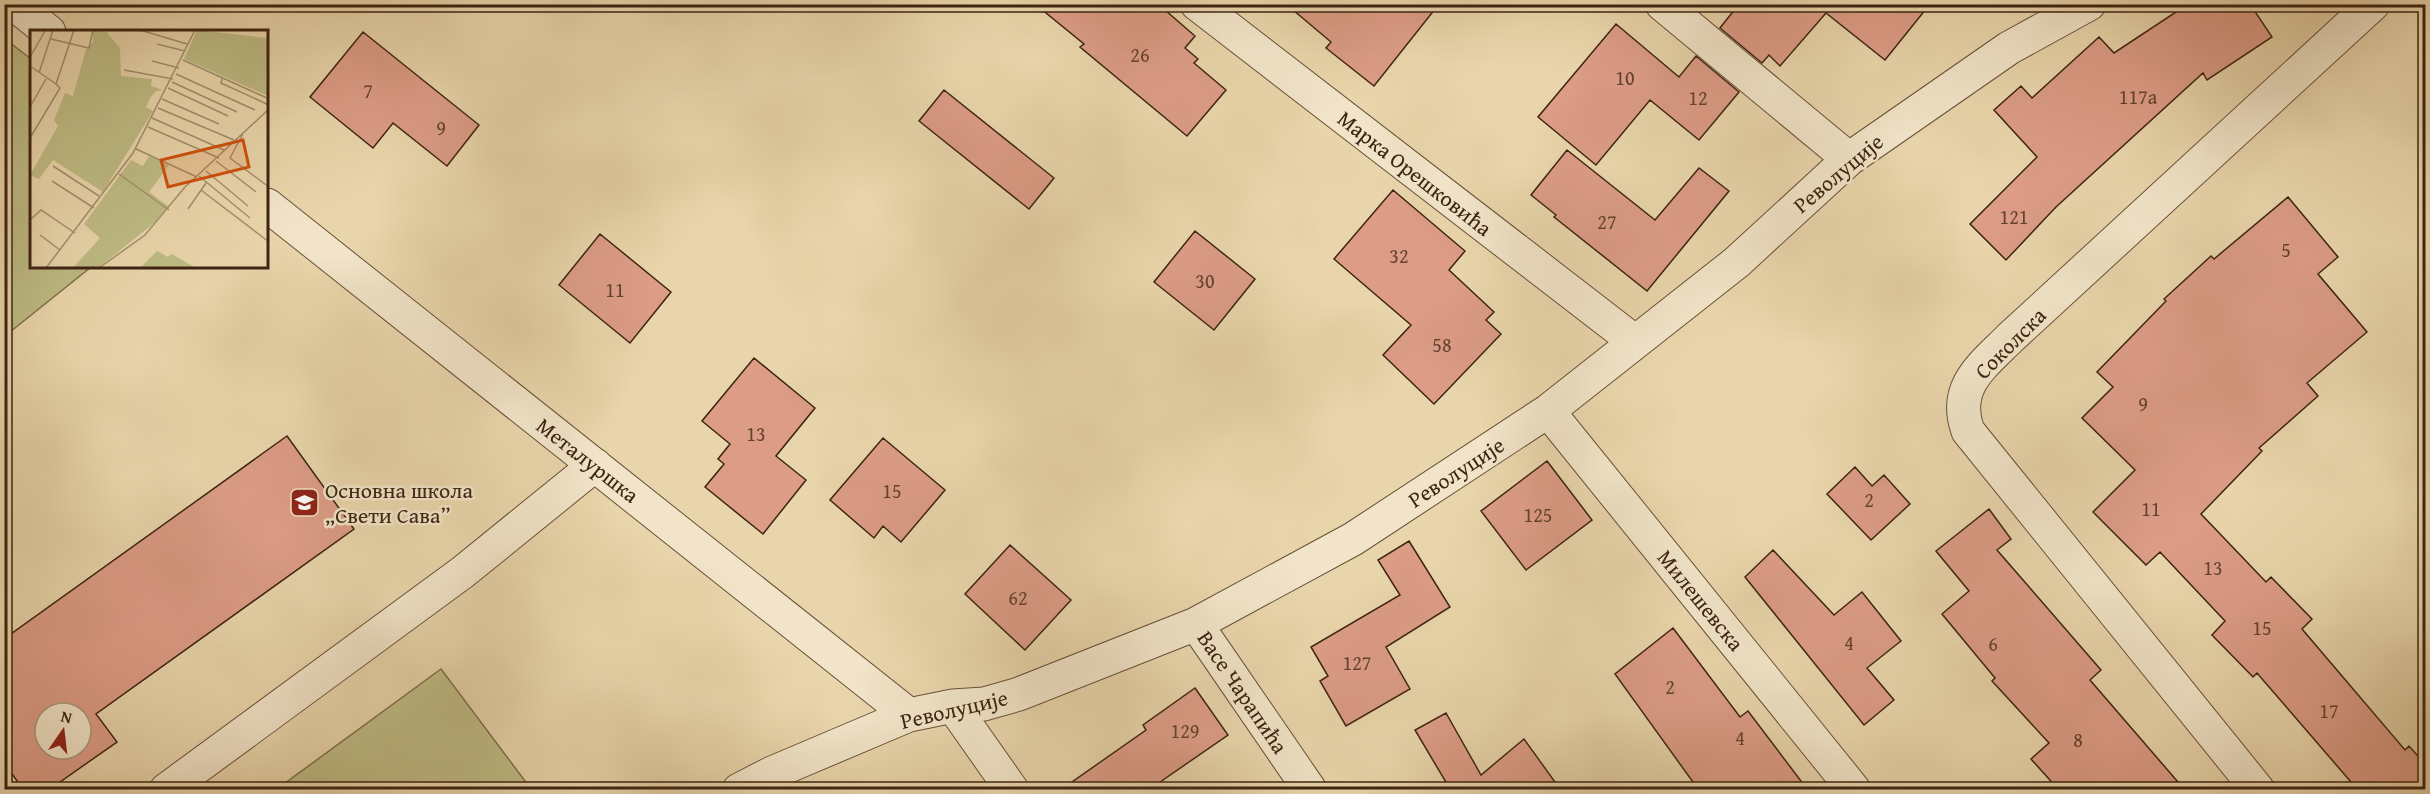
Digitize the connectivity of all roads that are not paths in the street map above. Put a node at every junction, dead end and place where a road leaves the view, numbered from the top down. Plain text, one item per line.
1 (14, 4) edge
2 (1197, 4) edge
3 (1662, 4) edge
4 (2089, 4) edge
5 (2373, 4) edge
6 (46, 30) edge
7 (1849, 159) junction
8 (268, 206) edge
9 (1634, 341) junction
10 (1548, 411) junction
11 (595, 465) junction
12 (1196, 624) junction
13 (953, 706) junction
14 (909, 715) junction
15 (166, 789) edge
16 (739, 789) edge
17 (1012, 789) edge
18 (1310, 789) edge
19 (1854, 789) edge
20 (2258, 789) edge

1 - 6 street
2 - 9 street, Марка Орешковића
3 - 7 street
4 - 7 street, Револуције
5 - 20 street, Соколска
7 - 9 street, Револуције
8 - 11 street, Металуршка
9 - 10 street, Револуције
10 - 12 street, Револуције
10 - 19 street, Милешевска
11 - 14 street, Металуршка
11 - 15 street
12 - 13 street, Револуције
12 - 18 street, Васе Чарапића
13 - 14 street, Револуције
13 - 17 street
14 - 16 street, Револуције

